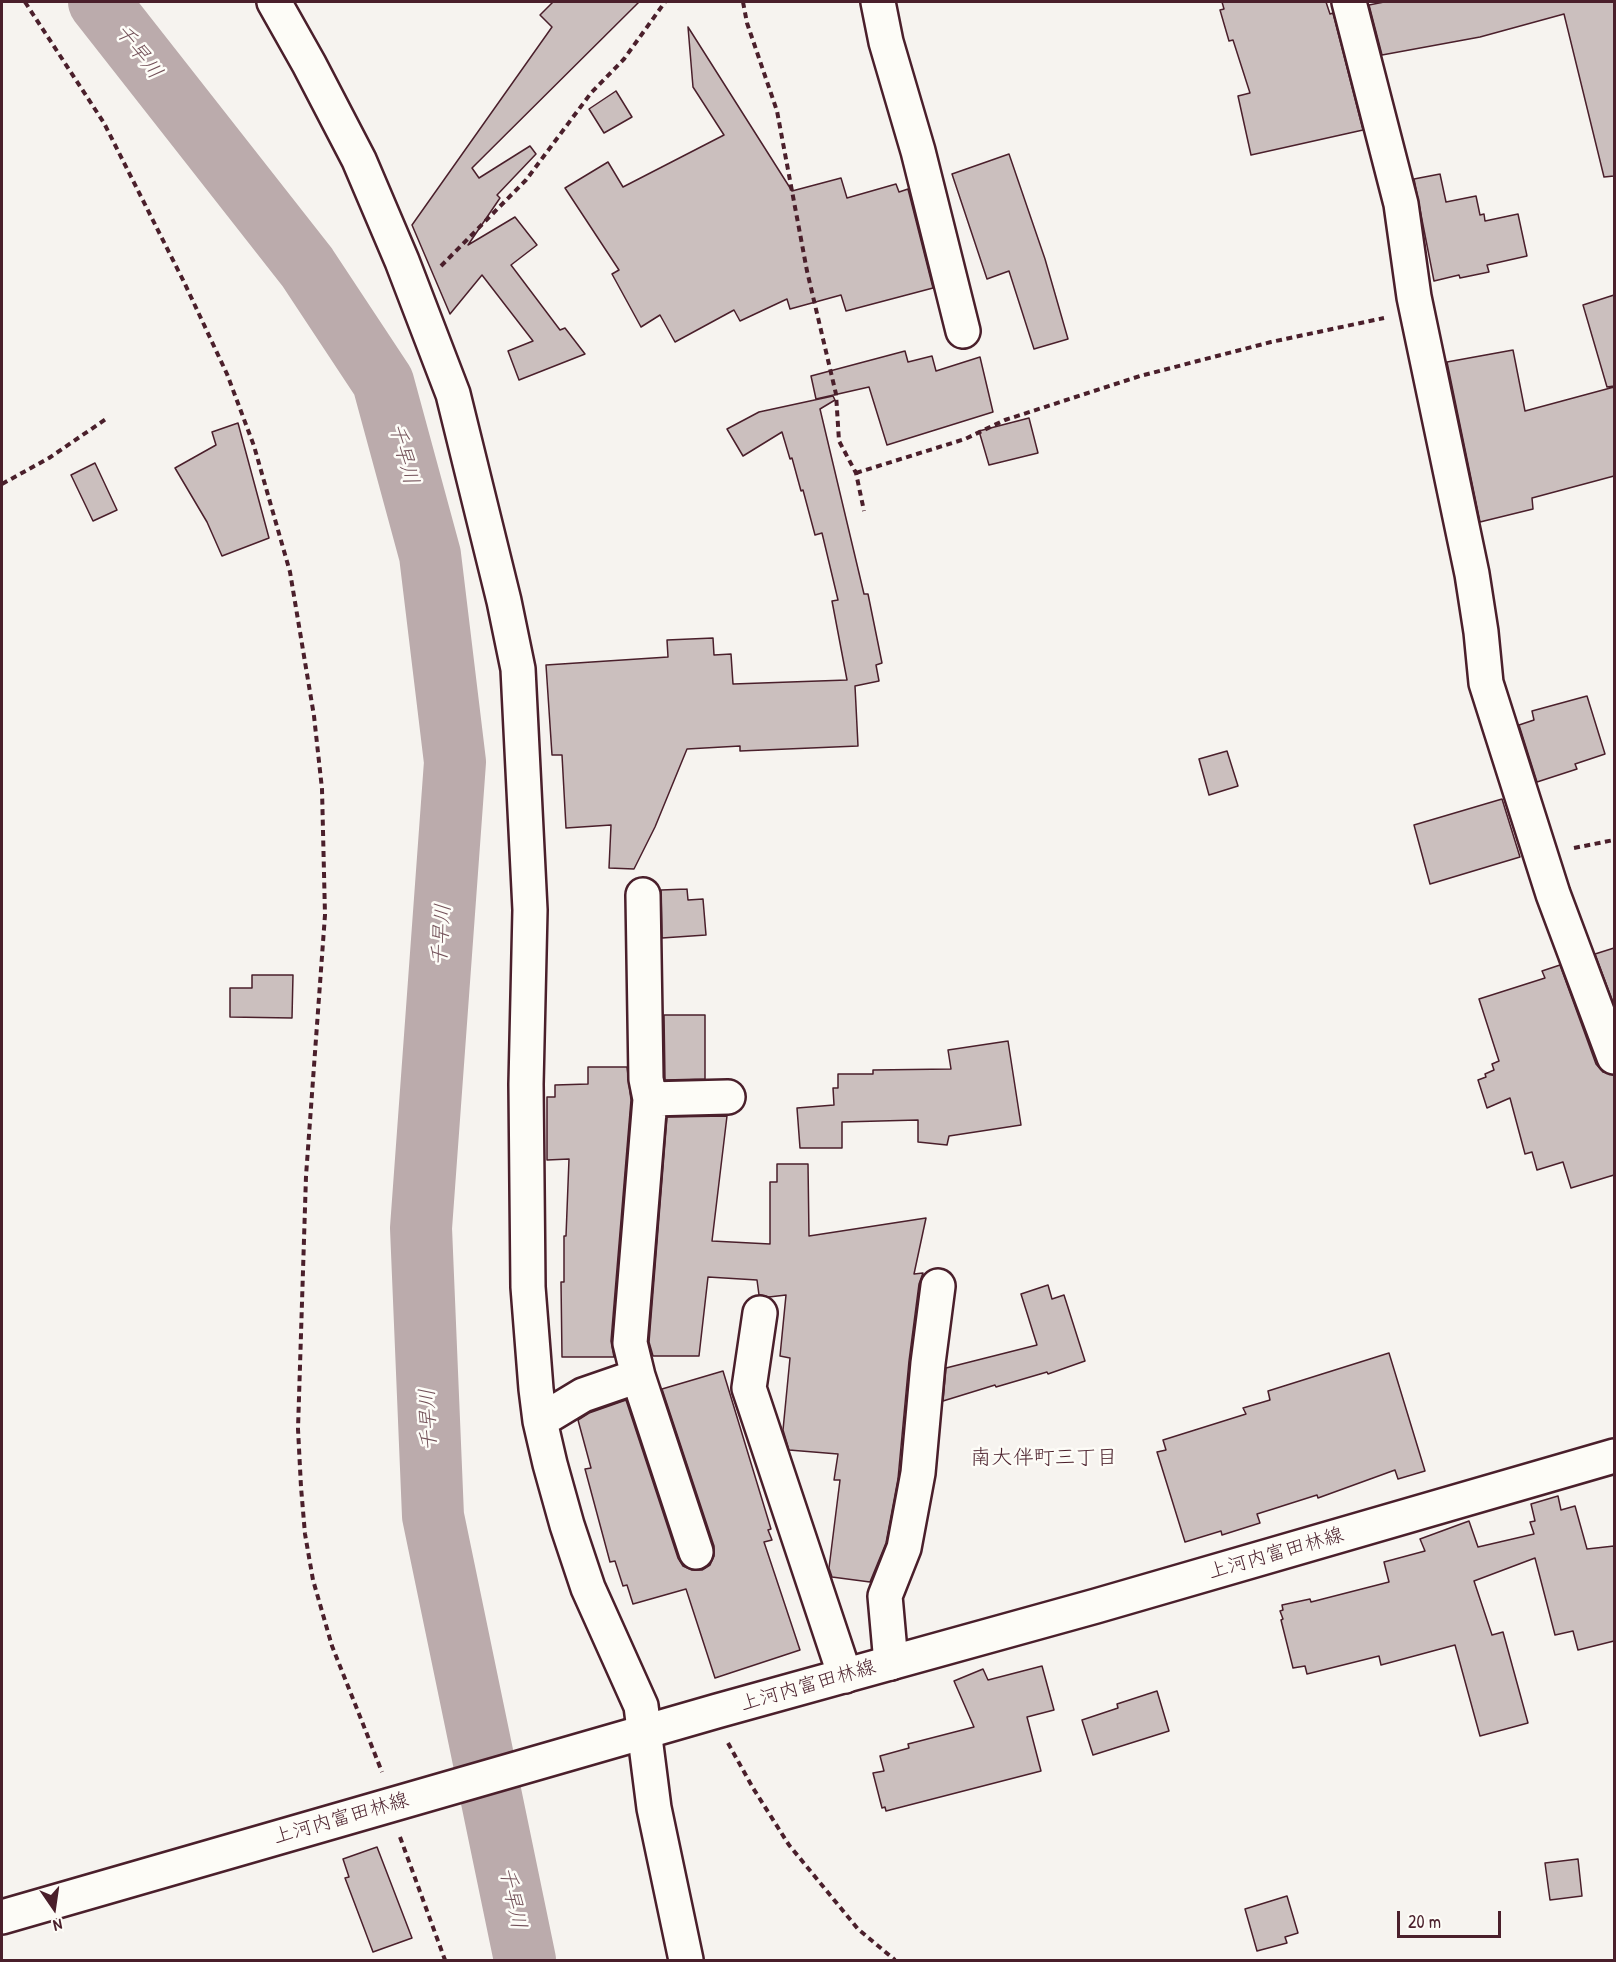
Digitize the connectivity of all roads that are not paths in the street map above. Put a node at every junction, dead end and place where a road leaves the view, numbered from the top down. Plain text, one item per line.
1 (274, 2) edge
2 (879, 2) edge
3 (1348, 2) edge
4 (963, 331) dead end
5 (643, 895) dead end
6 (1614, 1057) edge
7 (728, 1097) dead end
8 (650, 1099) junction
9 (938, 1286) dead end
10 (760, 1313) dead end
11 (638, 1376) junction
12 (540, 1421) junction
13 (1614, 1456) edge
14 (696, 1552) dead end
15 (891, 1663) junction
16 (844, 1676) junction
17 (634, 1735) junction
18 (2, 1917) edge
19 (686, 1960) edge

1 - 12 street
2 - 4 street
3 - 6 street
5 - 8 street
7 - 8 street
8 - 11 street
9 - 15 street
10 - 16 street
11 - 12 street
11 - 14 street
12 - 17 street
13 - 15 street, 上河内富田林線
15 - 16 street, 上河内富田林線
16 - 17 street, 上河内富田林線
17 - 18 street, 上河内富田林線
17 - 19 street

